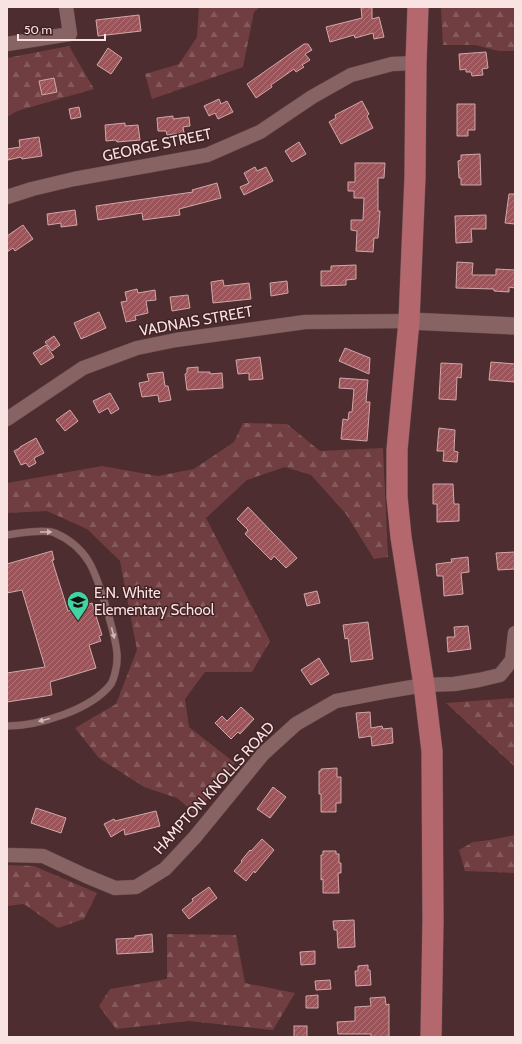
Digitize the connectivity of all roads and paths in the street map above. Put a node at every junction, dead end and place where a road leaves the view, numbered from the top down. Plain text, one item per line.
1 (66, 7) edge
2 (418, 7) edge
3 (7, 44) edge
4 (416, 63) junction
5 (7, 197) edge
6 (409, 321) junction
7 (515, 326) edge
8 (7, 419) edge
9 (7, 534) edge
10 (515, 633) edge
11 (424, 685) junction
12 (7, 726) edge
13 (7, 854) edge
14 (432, 1037) edge

1 - 3 street
2 - 4 main road
4 - 5 street, GEORGE STREET
4 - 6 main road
6 - 7 street
6 - 8 street, VADNAIS STREET
6 - 11 main road
9 -> 12 lane
10 - 11 street, HAMPTON KNOLLS ROAD
11 - 13 street, HAMPTON KNOLLS ROAD
11 - 14 main road

